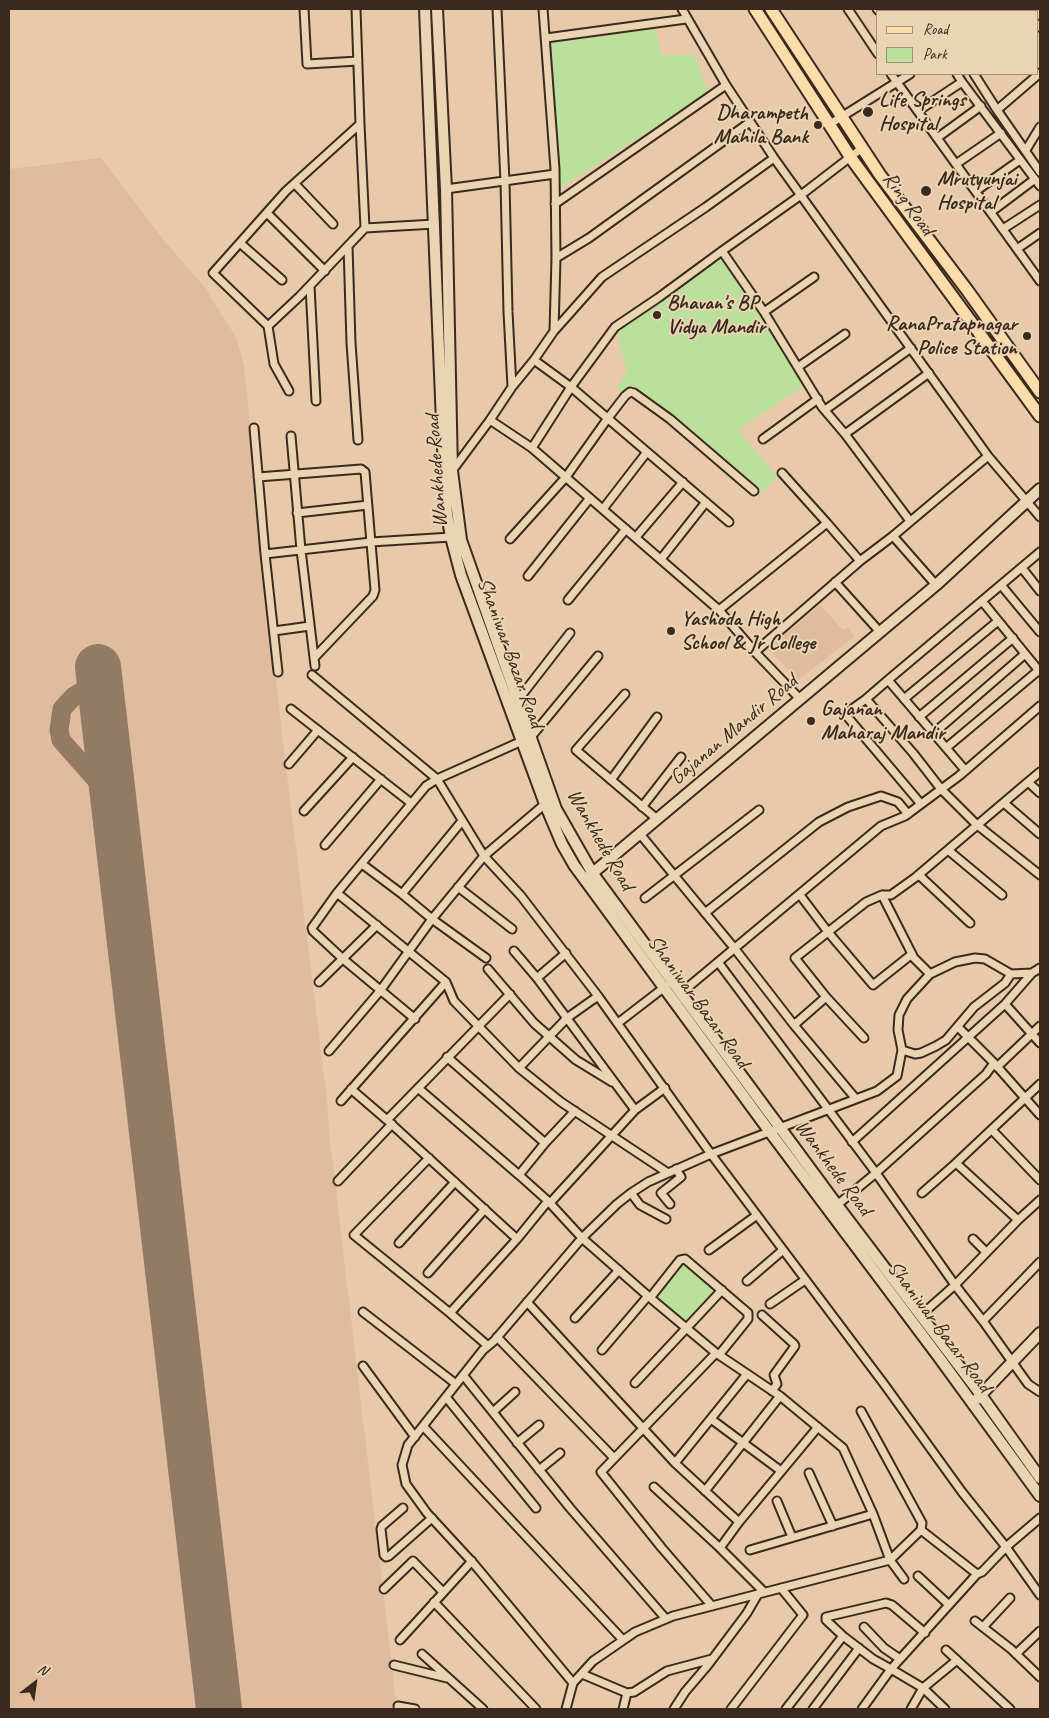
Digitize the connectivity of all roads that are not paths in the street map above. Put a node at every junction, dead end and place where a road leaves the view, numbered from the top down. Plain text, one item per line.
1 (304, 9) edge
2 (356, 9) edge
3 (425, 9) edge
4 (437, 9) edge
5 (497, 9) edge
6 (543, 9) edge
7 (682, 9) edge
8 (755, 9) edge
9 (771, 9) edge
10 (848, 9) edge
11 (686, 19) junction
12 (546, 38) junction
13 (876, 51) edge
14 (358, 61) junction
15 (892, 75) edge
16 (908, 75) edge
17 (958, 75) edge
18 (1038, 75) edge
19 (977, 77) edge
20 (896, 82) junction
21 (962, 82) junction
22 (726, 85) junction
23 (981, 106) junction
24 (997, 110) junction
25 (918, 111) junction
26 (842, 118) junction
27 (750, 122) junction
28 (360, 124) junction
29 (830, 124) junction
30 (1040, 127) edge
31 (1001, 133) junction
32 (937, 138) junction
33 (862, 148) junction
34 (1026, 150) junction
35 (774, 158) junction
36 (850, 158) junction
37 (1020, 160) junction
38 (956, 164) junction
39 (1040, 172) edge
40 (555, 174) junction
41 (1035, 180) junction
42 (505, 182) junction
43 (295, 184) junction
44 (1040, 186) edge
45 (446, 190) junction
46 (976, 191) junction
47 (801, 195) junction
48 (555, 204) junction
49 (1040, 205) edge
50 (991, 212) junction
51 (267, 213) junction
52 (333, 224) dead end
53 (435, 224) junction
54 (365, 228) junction
55 (1003, 229) junction
56 (1040, 233) edge
57 (240, 243) junction
58 (348, 246) junction
59 (1018, 249) junction
60 (722, 251) junction
61 (556, 258) junction
62 (1040, 265) edge
63 (325, 270) junction
64 (1033, 271) junction
65 (814, 276) dead end
66 (282, 280) dead end
67 (1040, 281) edge
68 (310, 286) junction
69 (764, 312) junction
70 (268, 326) junction
71 (554, 331) junction
72 (845, 334) dead end
73 (911, 348) junction
74 (534, 360) junction
75 (798, 367) junction
76 (929, 373) junction
77 (512, 387) junction
78 (571, 387) junction
79 (290, 391) dead end
80 (1040, 392) edge
81 (818, 399) junction
82 (316, 401) dead end
83 (824, 410) junction
84 (1040, 416) edge
85 (608, 418) junction
86 (490, 420) junction
87 (254, 428) dead end
88 (845, 434) junction
89 (291, 436) dead end
90 (763, 439) dead end
91 (358, 440) dead end
92 (532, 448) junction
93 (647, 452) junction
94 (988, 456) junction
95 (448, 471) junction
96 (294, 473) junction
97 (782, 473) dead end
98 (258, 477) junction
99 (566, 477) junction
100 (683, 482) junction
101 (1040, 489) edge
102 (754, 490) dead end
103 (590, 498) junction
104 (1028, 501) junction
105 (706, 502) junction
106 (368, 505) junction
107 (603, 509) junction
108 (297, 513) junction
109 (1040, 517) edge
110 (729, 522) dead end
111 (910, 522) junction
112 (826, 523) junction
113 (626, 529) junction
114 (893, 536) junction
115 (451, 537) junction
116 (636, 537) junction
117 (510, 539) dead end
118 (371, 542) junction
119 (301, 550) junction
120 (1040, 552) edge
121 (265, 554) junction
122 (661, 559) junction
123 (860, 560) junction
124 (1022, 568) junction
125 (528, 576) dead end
126 (835, 582) junction
127 (936, 585) junction
128 (1001, 585) junction
129 (1040, 591) edge
130 (568, 600) dead end
131 (982, 601) junction
132 (719, 610) junction
133 (998, 621) junction
134 (310, 626) junction
135 (274, 631) junction
136 (880, 632) junction
137 (1040, 632) edge
138 (570, 633) dead end
139 (1013, 638) junction
140 (755, 652) junction
141 (1026, 654) junction
142 (598, 656) dead end
143 (314, 658) junction
144 (315, 666) dead end
145 (1039, 671) edge
146 (278, 672) dead end
147 (312, 675) dead end
148 (888, 680) junction
149 (625, 694) dead end
150 (800, 699) junction
151 (866, 699) junction
152 (904, 699) junction
153 (518, 700) junction
154 (1040, 708) edge
155 (291, 709) dead end
156 (657, 717) dead end
157 (920, 717) junction
158 (318, 730) junction
159 (934, 733) junction
160 (527, 740) junction
161 (946, 748) junction
162 (353, 757) junction
163 (681, 757) dead end
164 (289, 764) dead end
165 (965, 770) junction
166 (1040, 772) edge
167 (437, 779) junction
168 (381, 780) junction
169 (611, 780) junction
170 (1028, 782) junction
171 (941, 789) junction
172 (1040, 793) edge
173 (1004, 802) junction
174 (411, 803) junction
175 (545, 804) junction
176 (921, 804) junction
177 (642, 807) junction
178 (759, 810) dead end
179 (304, 811) dead end
180 (908, 814) junction
181 (462, 820) junction
182 (657, 820) junction
183 (976, 824) junction
184 (640, 834) junction
185 (1040, 834) edge
186 (325, 845) dead end
187 (948, 850) junction
188 (484, 856) junction
189 (362, 864) junction
190 (1040, 874) edge
191 (919, 875) junction
192 (673, 876) junction
193 (589, 877) junction
194 (458, 888) junction
195 (337, 893) junction
196 (402, 894) junction
197 (800, 895) junction
198 (882, 895) junction
199 (1002, 895) dead end
200 (645, 898) dead end
201 (705, 913) junction
202 (432, 919) junction
203 (970, 923) dead end
204 (377, 925) junction
205 (512, 929) dead end
206 (828, 932) junction
207 (736, 949) junction
208 (408, 951) junction
209 (514, 951) dead end
210 (566, 953) junction
211 (912, 954) junction
212 (486, 958) dead end
213 (343, 959) junction
214 (718, 962) junction
215 (1040, 968) edge
216 (488, 969) dead end
217 (1032, 973) junction
218 (930, 974) junction
219 (1011, 974) junction
220 (537, 978) junction
221 (319, 982) dead end
222 (446, 982) junction
223 (668, 984) junction
224 (380, 991) junction
225 (682, 993) junction
226 (510, 994) junction
227 (598, 996) junction
228 (826, 996) junction
229 (1005, 1004) junction
230 (567, 1018) junction
231 (415, 1019) junction
232 (618, 1023) junction
233 (794, 1025) junction
234 (478, 1026) junction
235 (1040, 1026) edge
236 (958, 1027) junction
237 (1033, 1034) junction
238 (549, 1036) junction
239 (864, 1038) dead end
240 (968, 1038) junction
241 (1040, 1042) edge
242 (902, 1050) junction
243 (329, 1051) dead end
244 (448, 1058) junction
245 (996, 1065) junction
246 (520, 1068) junction
247 (1040, 1084) edge
248 (616, 1085) junction
249 (418, 1088) junction
250 (665, 1088) junction
251 (351, 1089) junction
252 (1025, 1098) junction
253 (856, 1099) junction
254 (341, 1101) dead end
255 (827, 1109) junction
256 (635, 1110) junction
257 (575, 1111) junction
258 (1040, 1115) edge
259 (390, 1122) junction
260 (775, 1130) junction
261 (992, 1130) junction
262 (612, 1136) junction
263 (852, 1142) junction
264 (544, 1143) junction
265 (711, 1154) junction
266 (429, 1158) junction
267 (956, 1163) junction
268 (676, 1169) junction
269 (668, 1173) junction
270 (876, 1173) junction
271 (519, 1175) junction
272 (1040, 1180) edge
273 (338, 1181) dead end
274 (455, 1182) junction
275 (631, 1193) junction
276 (922, 1193) dead end
277 (1040, 1200) edge
278 (549, 1202) junction
279 (670, 1204) dead end
280 (837, 1205) junction
281 (484, 1209) junction
282 (757, 1215) junction
283 (666, 1219) dead end
284 (1018, 1220) junction
285 (582, 1238) junction
286 (517, 1239) junction
287 (974, 1239) dead end
288 (399, 1243) dead end
289 (709, 1250) dead end
290 (783, 1250) junction
291 (986, 1252) junction
292 (1040, 1262) edge
293 (620, 1270) junction
294 (428, 1273) dead end
295 (805, 1280) junction
296 (747, 1281) dead end
297 (955, 1285) junction
298 (722, 1290) junction
299 (649, 1297) junction
300 (526, 1302) junction
301 (770, 1304) dead end
302 (363, 1312) dead end
303 (450, 1313) junction
304 (762, 1316) dead end
305 (920, 1316) junction
306 (576, 1318) dead end
307 (983, 1322) junction
308 (686, 1327) junction
309 (1040, 1333) edge
310 (497, 1337) junction
311 (488, 1346) junction
312 (602, 1350) dead end
313 (717, 1354) junction
314 (1013, 1362) junction
315 (363, 1366) dead end
316 (747, 1374) junction
317 (463, 1375) junction
318 (635, 1382) dead end
319 (456, 1384) junction
320 (772, 1391) junction
321 (515, 1392) dead end
322 (1040, 1392) edge
323 (981, 1395) junction
324 (780, 1396) junction
325 (446, 1397) junction
326 (972, 1403) junction
327 (862, 1411) dead end
328 (492, 1412) junction
329 (710, 1419) junction
330 (539, 1425) dead end
331 (423, 1426) junction
332 (818, 1427) junction
333 (644, 1428) junction
334 (415, 1437) junction
335 (517, 1443) junction
336 (743, 1444) junction
337 (560, 1453) dead end
338 (614, 1458) junction
339 (675, 1463) junction
340 (539, 1470) junction
341 (781, 1471) junction
342 (808, 1473) dead end
343 (1040, 1478) edge
344 (654, 1487) dead end
345 (705, 1491) junction
346 (1040, 1496) edge
347 (778, 1501) dead end
348 (402, 1508) dead end
349 (536, 1508) dead end
350 (873, 1514) junction
351 (432, 1518) junction
352 (1040, 1518) edge
353 (739, 1522) junction
354 (833, 1526) junction
355 (921, 1530) junction
356 (792, 1538) junction
357 (1006, 1547) junction
358 (720, 1548) junction
359 (750, 1550) dead end
360 (890, 1560) junction
361 (472, 1562) junction
362 (977, 1574) junction
363 (918, 1576) dead end
364 (904, 1579) dead end
365 (781, 1588) junction
366 (384, 1589) dead end
367 (444, 1592) junction
368 (760, 1593) junction
369 (1040, 1595) edge
370 (1010, 1598) dead end
371 (434, 1602) junction
372 (949, 1605) junction
373 (712, 1606) junction
374 (666, 1619) junction
375 (975, 1621) dead end
376 (864, 1627) dead end
377 (983, 1627) junction
378 (1040, 1631) edge
379 (925, 1633) junction
380 (843, 1636) junction
381 (400, 1640) dead end
382 (623, 1640) junction
383 (859, 1648) junction
384 (946, 1650) dead end
385 (422, 1654) dead end
386 (1016, 1654) junction
387 (712, 1659) junction
388 (900, 1659) junction
389 (957, 1660) junction
390 (394, 1665) dead end
391 (891, 1669) junction
392 (582, 1674) junction
393 (1040, 1677) edge
394 (450, 1679) junction
395 (573, 1683) junction
396 (923, 1688) junction
397 (627, 1693) junction
398 (398, 1706) dead end
399 (415, 1709) edge
400 (483, 1709) edge
401 (536, 1709) edge
402 (566, 1709) edge
403 (623, 1709) edge
404 (674, 1709) edge
405 (731, 1709) edge
406 (786, 1709) edge
407 (813, 1709) edge
408 (862, 1709) edge
409 (911, 1709) edge
410 (945, 1709) edge
411 (1010, 1709) edge

1 - 14 street
2 - 14 street
3 - 53 main road, Wankhede Road
4 - 45 main road, Wankhede Road
5 - 42 street
6 - 12 street
7 - 11 street
8 - 29 main road, Ring Road
9 - 26 main road
10 - 13 street
11 - 12 street
11 - 22 street
12 - 40 street
14 - 28 street
15 - 20 street
16 - 20 street
17 - 21 street
18 - 24 street
19 - 24 street
20 - 25 street
20 - 26 street
21 - 23 street
21 - 25 street
22 - 27 street
22 - 48 street
23 - 31 street
23 - 32 street
24 - 34 street
25 - 32 street
26 - 29 street
26 - 33 main road
27 - 35 street
27 - 61 street
28 - 43 street
28 - 54 street
29 - 36 main road, Ring Road
30 - 34 street
31 - 37 street
31 - 38 street
32 - 38 street
33 - 36 street
33 - 80 main road
34 - 39 street
35 - 47 street
35 - 71 street
36 - 47 street
36 - 84 main road, Ring Road
37 - 41 street
37 - 46 street
38 - 46 street
40 - 42 street
40 - 48 street
41 - 44 street
41 - 50 street
42 - 45 street
42 - 77 street
43 - 51 street
43 - 52 street
45 - 95 main road, Wankhede Road
46 - 50 street
47 - 60 street
47 - 73 street
48 - 61 street
49 - 55 street
50 - 55 street
51 - 57 street
51 - 63 street
53 - 54 street
53 - 95 main road, Wankhede Road
54 - 58 street
55 - 59 street
56 - 59 street
57 - 66 street
57 - 70 street
58 - 63 street
58 - 91 street
59 - 64 street
60 - 69 street
60 - 78 street
61 - 71 street
62 - 64 street
63 - 68 street
64 - 67 street
65 - 69 street
68 - 70 street
68 - 82 street
69 - 75 street
70 - 79 street
71 - 74 street
72 - 75 street
73 - 76 street
73 - 83 street
74 - 77 street
74 - 78 street
75 - 81 street
76 - 88 street
76 - 94 street
77 - 86 street
78 - 85 street
78 - 92 street
81 - 83 street
81 - 90 street
83 - 88 street
85 - 93 street
85 - 99 street
85 - 102 street
86 - 92 street
86 - 95 street
87 - 98 street
88 - 111 street
89 - 96 street
92 - 99 street
93 - 100 street
93 - 107 street
94 - 104 street
94 - 111 street
95 - 115 main road, Shaniwar Bazar Road
95 - 153 main road, Wankhede Road
96 - 98 street
96 - 106 street
96 - 108 street
97 - 112 street
98 - 121 street
99 - 103 street
99 - 117 street
100 - 105 street
100 - 116 street
101 - 104 main road, Gajanan Mandir Road
103 - 107 street
103 - 125 street
104 - 109 street
104 - 127 main road, Gajanan Mandir Road
105 - 110 street
105 - 122 street
106 - 108 street
106 - 118 street
107 - 113 street
108 - 119 street
111 - 114 street
112 - 123 street
112 - 132 street
113 - 116 street
113 - 130 street
114 - 123 street
114 - 127 street
115 - 118 street
115 - 160 main road, Shaniwar Bazar Road
116 - 122 street
118 - 119 street
118 - 143 street
119 - 121 street
119 - 134 street
120 - 124 street
121 - 135 street
122 - 132 street
123 - 126 street
124 - 128 street
124 - 129 street
126 - 136 street
126 - 140 street
127 - 136 main road, Gajanan Mandir Road
128 - 131 street
128 - 137 street
131 - 133 street
131 - 148 street
132 - 140 street
133 - 139 street
133 - 152 street
134 - 135 street
134 - 143 street
135 - 146 street
136 - 150 main road, Gajanan Mandir Road
138 - 153 street
139 - 141 street
139 - 157 street
140 - 150 street
141 - 145 street
141 - 159 street
142 - 160 street
143 - 144 street
145 - 161 street
147 - 167 street
148 - 151 street
148 - 152 street
149 - 169 street
150 - 182 main road, Gajanan Mandir Road
151 - 171 street
151 - 176 street
152 - 157 street
153 - 160 main road, Wankhede Road
154 - 165 street
155 - 158 street
156 - 169 street
157 - 159 street
158 - 162 street
158 - 164 street
159 - 161 street
160 - 167 street
160 - 175 main road, Shaniwar Bazar Road
160 - 193 main road, Wankhede Road
161 - 165 street
162 - 168 street
162 - 179 street
163 - 177 street
165 - 171 street
166 - 170 street
167 - 174 street
167 - 181 street
168 - 174 street
168 - 186 street
169 - 177 street
170 - 172 street
170 - 173 street
171 - 176 street
171 - 183 street
173 - 183 street
173 - 185 street
174 - 189 street
175 - 188 street
175 - 193 main road, Shaniwar Bazar Road
176 - 180 street
177 - 182 street
178 - 192 street
180 - 197 street
180 - 201 street
181 - 188 street
181 - 196 street
182 - 184 main road, Gajanan Mandir Road
183 - 187 street
183 - 190 street
184 - 192 street
184 - 193 main road, Gajanan Mandir Road
187 - 191 street
187 - 199 street
188 - 194 street
188 - 210 street
189 - 195 street
189 - 196 street
191 - 198 street
191 - 203 street
192 - 200 street
192 - 201 street
193 - 223 main road, Shaniwar Bazar Road
194 - 202 street
194 - 205 street
195 - 204 street
195 - 213 street
196 - 202 street
197 - 206 street
197 - 207 street
198 - 206 street
198 - 211 street
201 - 207 street
202 - 208 street
202 - 212 street
204 - 208 street
204 - 213 street
206 - 211 street
206 - 228 street
207 - 214 street
207 - 233 street
208 - 222 street
208 - 224 street
209 - 220 street
210 - 220 street
210 - 227 street
211 - 218 street
213 - 221 street
213 - 224 street
214 - 225 street
214 - 255 street
215 - 217 street
216 - 226 street
217 - 219 street
217 - 229 street
218 - 219 street
218 - 242 street
219 - 236 street
220 - 230 street
222 - 231 street
222 - 234 street
223 - 225 main road, Wankhede Road
223 - 232 street
223 - 260 main road, Shaniwar Bazar Road
224 - 231 street
224 - 243 street
225 - 260 main road, Wankhede Road
226 - 234 street
226 - 238 street
227 - 230 street
227 - 232 street
228 - 233 street
228 - 239 street
229 - 237 street
229 - 240 street
230 - 238 street
230 - 248 street
231 - 251 street
232 - 250 street
233 - 253 street
234 - 244 street
234 - 246 street
235 - 237 street
236 - 240 street
236 - 242 street
237 - 241 street
237 - 245 street
238 - 246 street
238 - 248 street
240 - 245 street
240 - 263 street
242 - 253 street
244 - 249 street
244 - 264 street
245 - 252 street
245 - 270 street
246 - 257 street
247 - 252 street
248 - 256 street
249 - 259 street
249 - 271 street
250 - 256 street
250 - 265 street
251 - 254 street
251 - 259 street
252 - 258 street
252 - 261 street
253 - 255 street
255 - 260 street
255 - 263 street
256 - 262 street
257 - 262 street
257 - 264 street
259 - 266 street
259 - 273 street
260 - 265 street
260 - 280 main road, Wankhede Road
260 - 326 main road, Shaniwar Bazar Road
261 - 267 street
261 - 272 street
262 - 269 street
262 - 278 street
263 - 270 street
264 - 271 street
265 - 268 street
265 - 282 street
266 - 274 street
266 - 303 street
267 - 276 street
267 - 284 street
268 - 269 street
268 - 279 street
269 - 275 street
270 - 280 street
270 - 297 street
271 - 278 street
274 - 281 street
274 - 288 street
275 - 283 street
275 - 285 street
277 - 284 street
278 - 285 street
278 - 286 street
280 - 305 main road, Wankhede Road
281 - 286 street
281 - 294 street
282 - 289 street
282 - 290 street
284 - 291 street
285 - 293 street
285 - 300 street
286 - 303 street
287 - 291 street
290 - 295 street
290 - 296 street
291 - 297 street
292 - 307 street
293 - 299 street
293 - 306 street
295 - 301 street
295 - 357 street
297 - 305 street
297 - 307 street
298 - 299 street
298 - 308 street
298 - 313 street
299 - 308 street
299 - 312 street
300 - 310 street
300 - 333 street
302 - 319 street
303 - 311 street
304 - 320 street
305 - 323 main road, Wankhede Road
307 - 314 street
308 - 313 street
308 - 318 street
309 - 314 main road
310 - 311 street
310 - 338 street
311 - 317 street
313 - 316 street
313 - 333 street
314 - 322 street
314 - 323 main road
315 - 334 street
316 - 320 street
316 - 329 street
317 - 319 street
317 - 328 street
319 - 325 street
320 - 324 street
321 - 328 street
323 - 326 main road
323 - 343 main road, Wankhede Road
324 - 332 street
324 - 336 street
325 - 331 street
325 - 349 street
326 - 346 main road, Shaniwar Bazar Road
327 - 355 street
328 - 335 street
329 - 336 street
329 - 339 street
330 - 335 street
331 - 334 street
331 - 382 street
332 - 341 street
332 - 350 street
333 - 338 street
333 - 339 street
334 - 351 street
335 - 340 street
336 - 341 street
336 - 345 street
337 - 340 street
338 - 373 street
339 - 345 street
340 - 374 street
341 - 353 street
342 - 354 street
344 - 358 street
345 - 353 street
347 - 356 street
348 - 351 street
350 - 354 street
350 - 360 street
351 - 361 street
352 - 357 street
353 - 358 street
354 - 356 street
355 - 360 street
355 - 362 street
356 - 359 street
357 - 362 street
357 - 369 street
358 - 368 street
360 - 364 street
360 - 365 street
361 - 367 street
361 - 395 street
362 - 372 street
363 - 372 street
365 - 368 street
365 - 405 street
366 - 367 street
367 - 371 street
368 - 373 street
368 - 387 street
370 - 377 street
371 - 381 street
371 - 401 street
372 - 379 street
373 - 374 street
374 - 382 street
375 - 377 street
376 - 388 street
377 - 386 street
378 - 386 street
379 - 380 street
379 - 388 street
380 - 383 street
380 - 406 street
382 - 392 street
383 - 391 street
383 - 407 street
384 - 389 street
385 - 394 street
386 - 393 street
387 - 397 street
387 - 404 street
388 - 391 street
389 - 396 street
389 - 411 street
390 - 394 street
391 - 396 street
391 - 408 street
392 - 395 street
392 - 397 street
394 - 400 street
395 - 402 street
396 - 409 street
396 - 410 street
397 - 403 street
398 - 399 street

